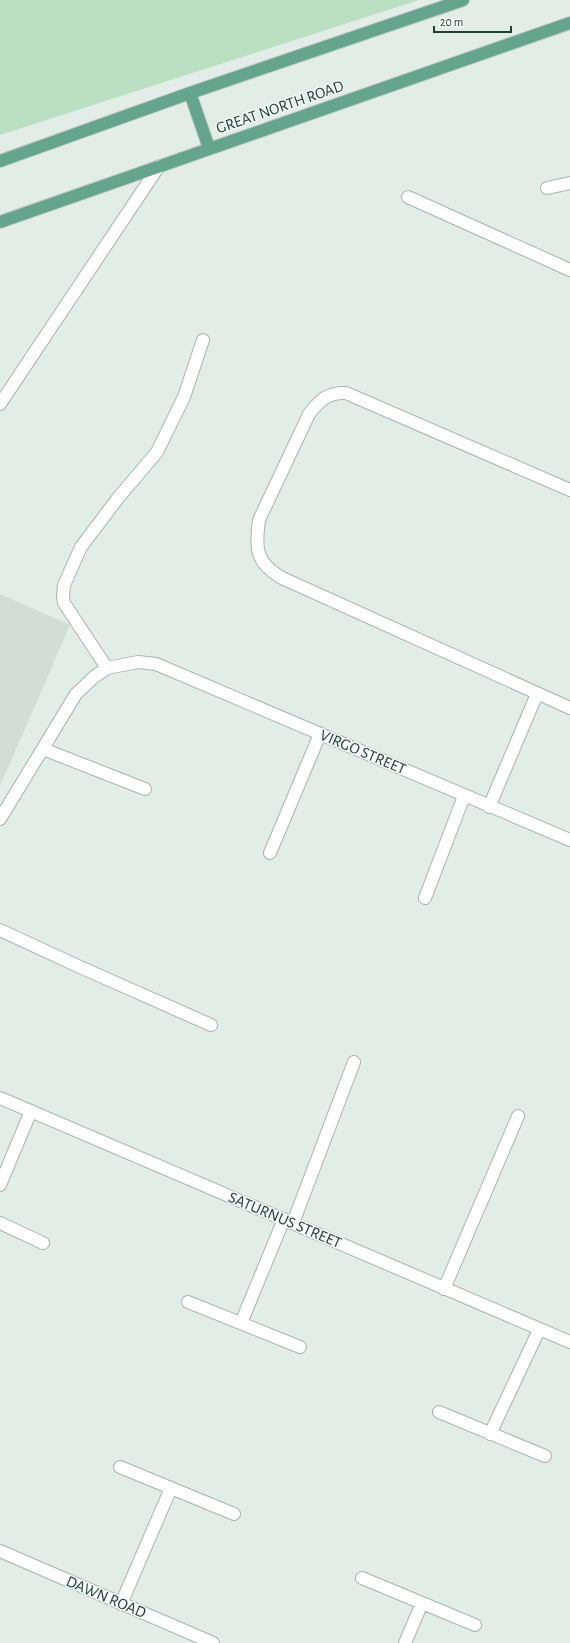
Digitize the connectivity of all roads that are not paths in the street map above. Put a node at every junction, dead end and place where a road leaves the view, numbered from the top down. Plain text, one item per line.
1 (463, 0) edge
2 (570, 23) edge
3 (190, 93) junction
4 (210, 148) junction
5 (0, 161) edge
6 (159, 166) junction
7 (570, 183) edge
8 (547, 188) dead end
9 (408, 197) dead end
10 (0, 222) edge
11 (570, 270) edge
12 (203, 340) dead end
13 (0, 404) edge
14 (570, 490) edge
15 (107, 668) junction
16 (538, 694) junction
17 (570, 708) edge
18 (320, 734) junction
19 (42, 749) junction
20 (145, 789) dead end
21 (464, 796) junction
22 (489, 807) junction
23 (0, 819) edge
24 (570, 840) edge
25 (270, 853) dead end
26 (425, 898) dead end
27 (0, 930) edge
28 (211, 1025) dead end
29 (354, 1062) dead end
30 (0, 1098) edge
31 (31, 1111) junction
32 (518, 1116) dead end
33 (0, 1185) edge
34 (288, 1221) junction
35 (0, 1223) edge
36 (43, 1243) dead end
37 (444, 1289) junction
38 (188, 1302) dead end
39 (241, 1324) junction
40 (539, 1330) junction
41 (570, 1342) edge
42 (300, 1347) dead end
43 (439, 1412) dead end
44 (490, 1434) junction
45 (545, 1456) dead end
46 (120, 1467) dead end
47 (171, 1488) junction
48 (234, 1514) dead end
49 (0, 1551) edge
50 (362, 1578) dead end
51 (422, 1603) junction
52 (121, 1604) junction
53 (475, 1625) dead end
54 (213, 1643) edge
55 (405, 1643) edge

1 - 3 main road
2 - 4 main road, GREAT NORTH ROAD
3 - 4 main road
3 - 5 main road
4 - 6 main road, GREAT NORTH ROAD
6 - 10 main road, GREAT NORTH ROAD
6 - 13 street
7 - 8 street
9 - 11 street
12 - 15 street
14 - 16 street
15 - 18 street, VIRGO STREET
15 - 19 street
16 - 17 street
16 - 22 street
18 - 21 street, VIRGO STREET
18 - 25 street
19 - 20 street
19 - 23 street
21 - 22 street, VIRGO STREET
21 - 26 street
22 - 24 street, VIRGO STREET
27 - 28 street
29 - 34 street
30 - 31 street, SATURNUS STREET
31 - 33 street
31 - 34 street, SATURNUS STREET
32 - 37 street
34 - 37 street, SATURNUS STREET
34 - 39 street
35 - 36 street
37 - 40 street, SATURNUS STREET
38 - 39 street
39 - 42 street
40 - 41 street, SATURNUS STREET
40 - 44 street
43 - 44 street
44 - 45 street
46 - 47 street
47 - 48 street
47 - 52 street
49 - 52 street, DAWN ROAD
50 - 51 street
51 - 53 street
51 - 55 street
52 - 54 street, DAWN ROAD

